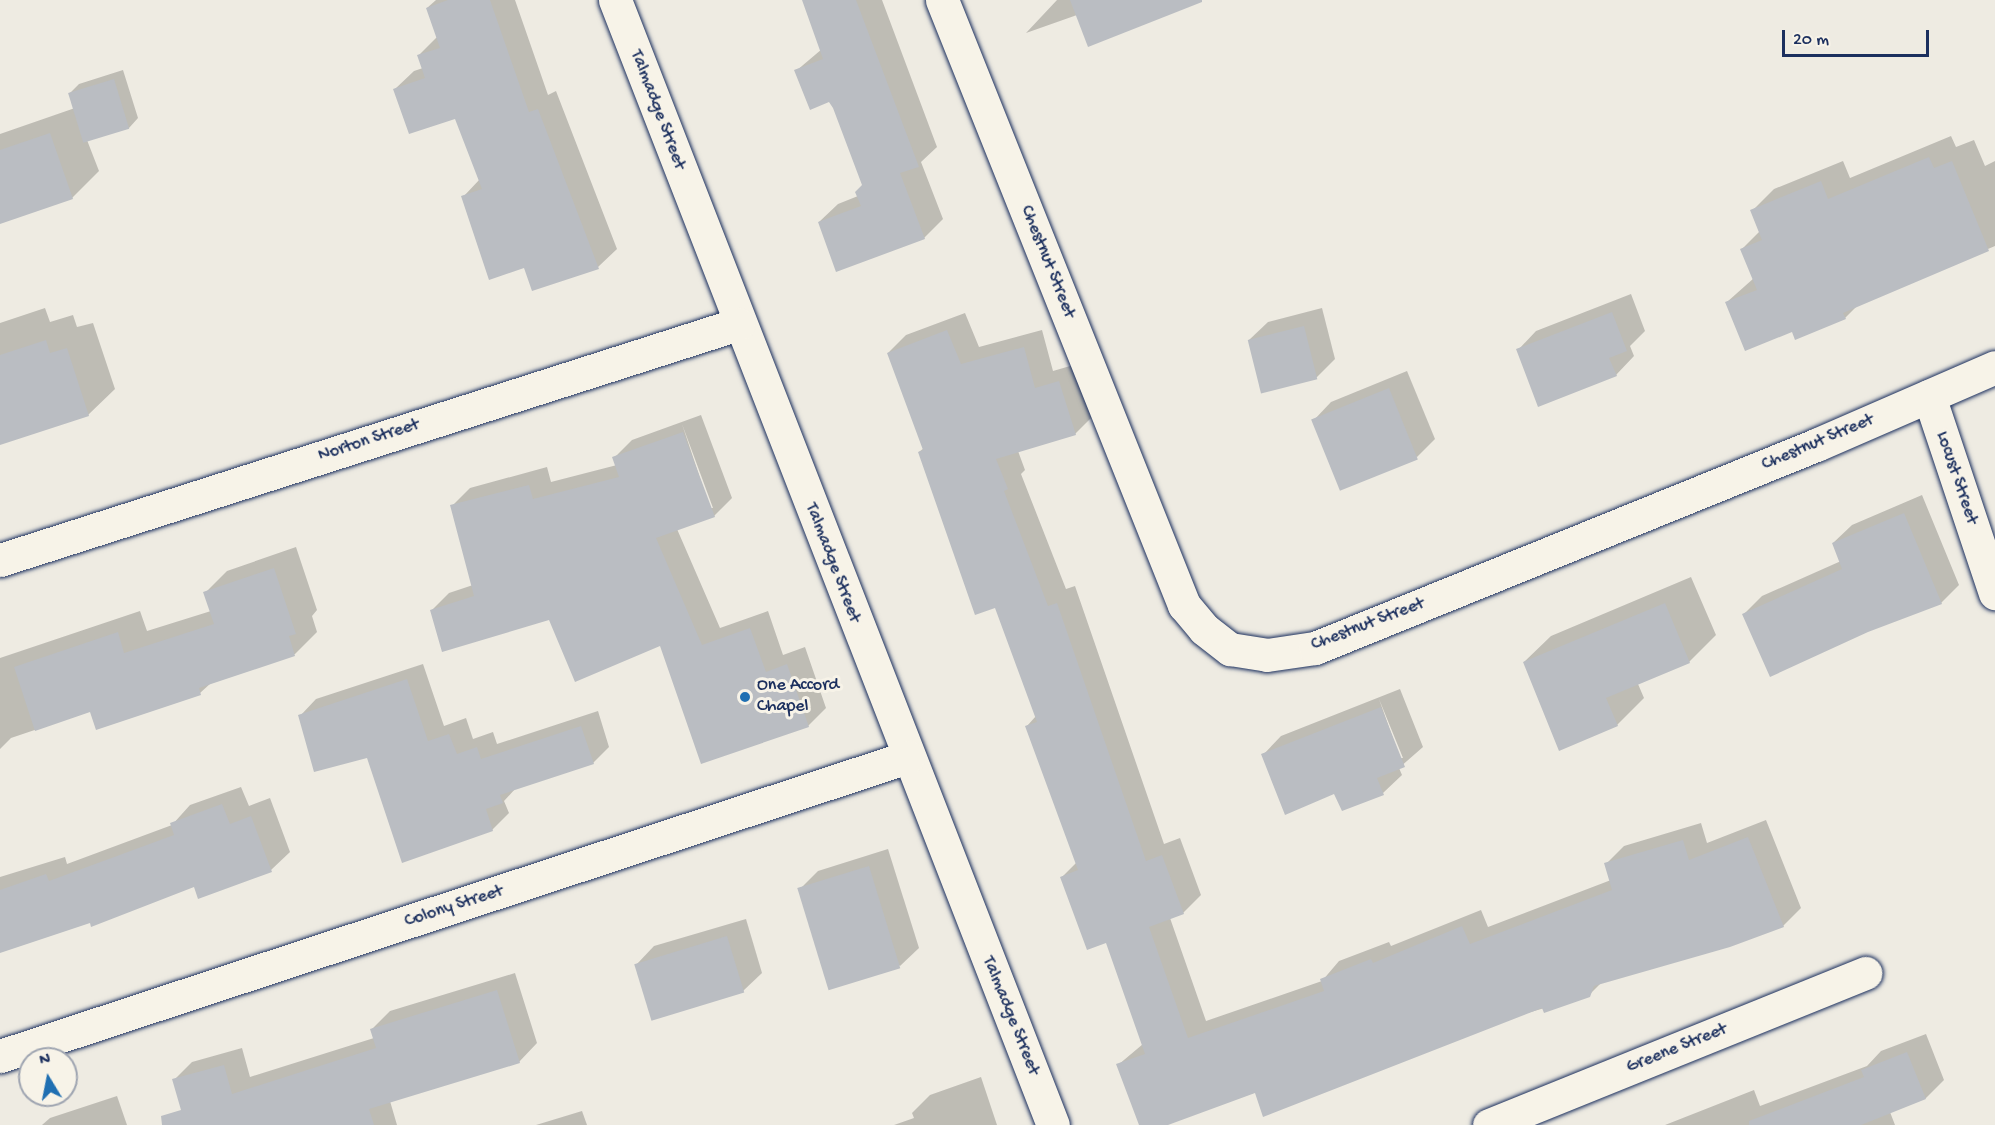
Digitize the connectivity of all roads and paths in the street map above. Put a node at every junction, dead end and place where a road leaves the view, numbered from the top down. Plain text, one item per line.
1 (615, 0) edge
2 (942, 0) edge
3 (738, 324) junction
4 (1995, 367) edge
5 (1929, 396) junction
6 (0, 560) edge
7 (1995, 593) edge
8 (908, 757) junction
9 (1865, 973) dead end
10 (0, 1056) edge
11 (1053, 1125) edge
12 (1489, 1125) edge

1 - 3 street, Talmadge Street
2 - 5 street, Chestnut Street
3 - 6 street, Norton Street
3 - 8 street, Talmadge Street
4 - 5 street, Chestnut Street
5 - 7 street, Locust Street
8 - 10 street, Colony Street
8 - 11 street, Talmadge Street
9 - 12 street, Greene Street

